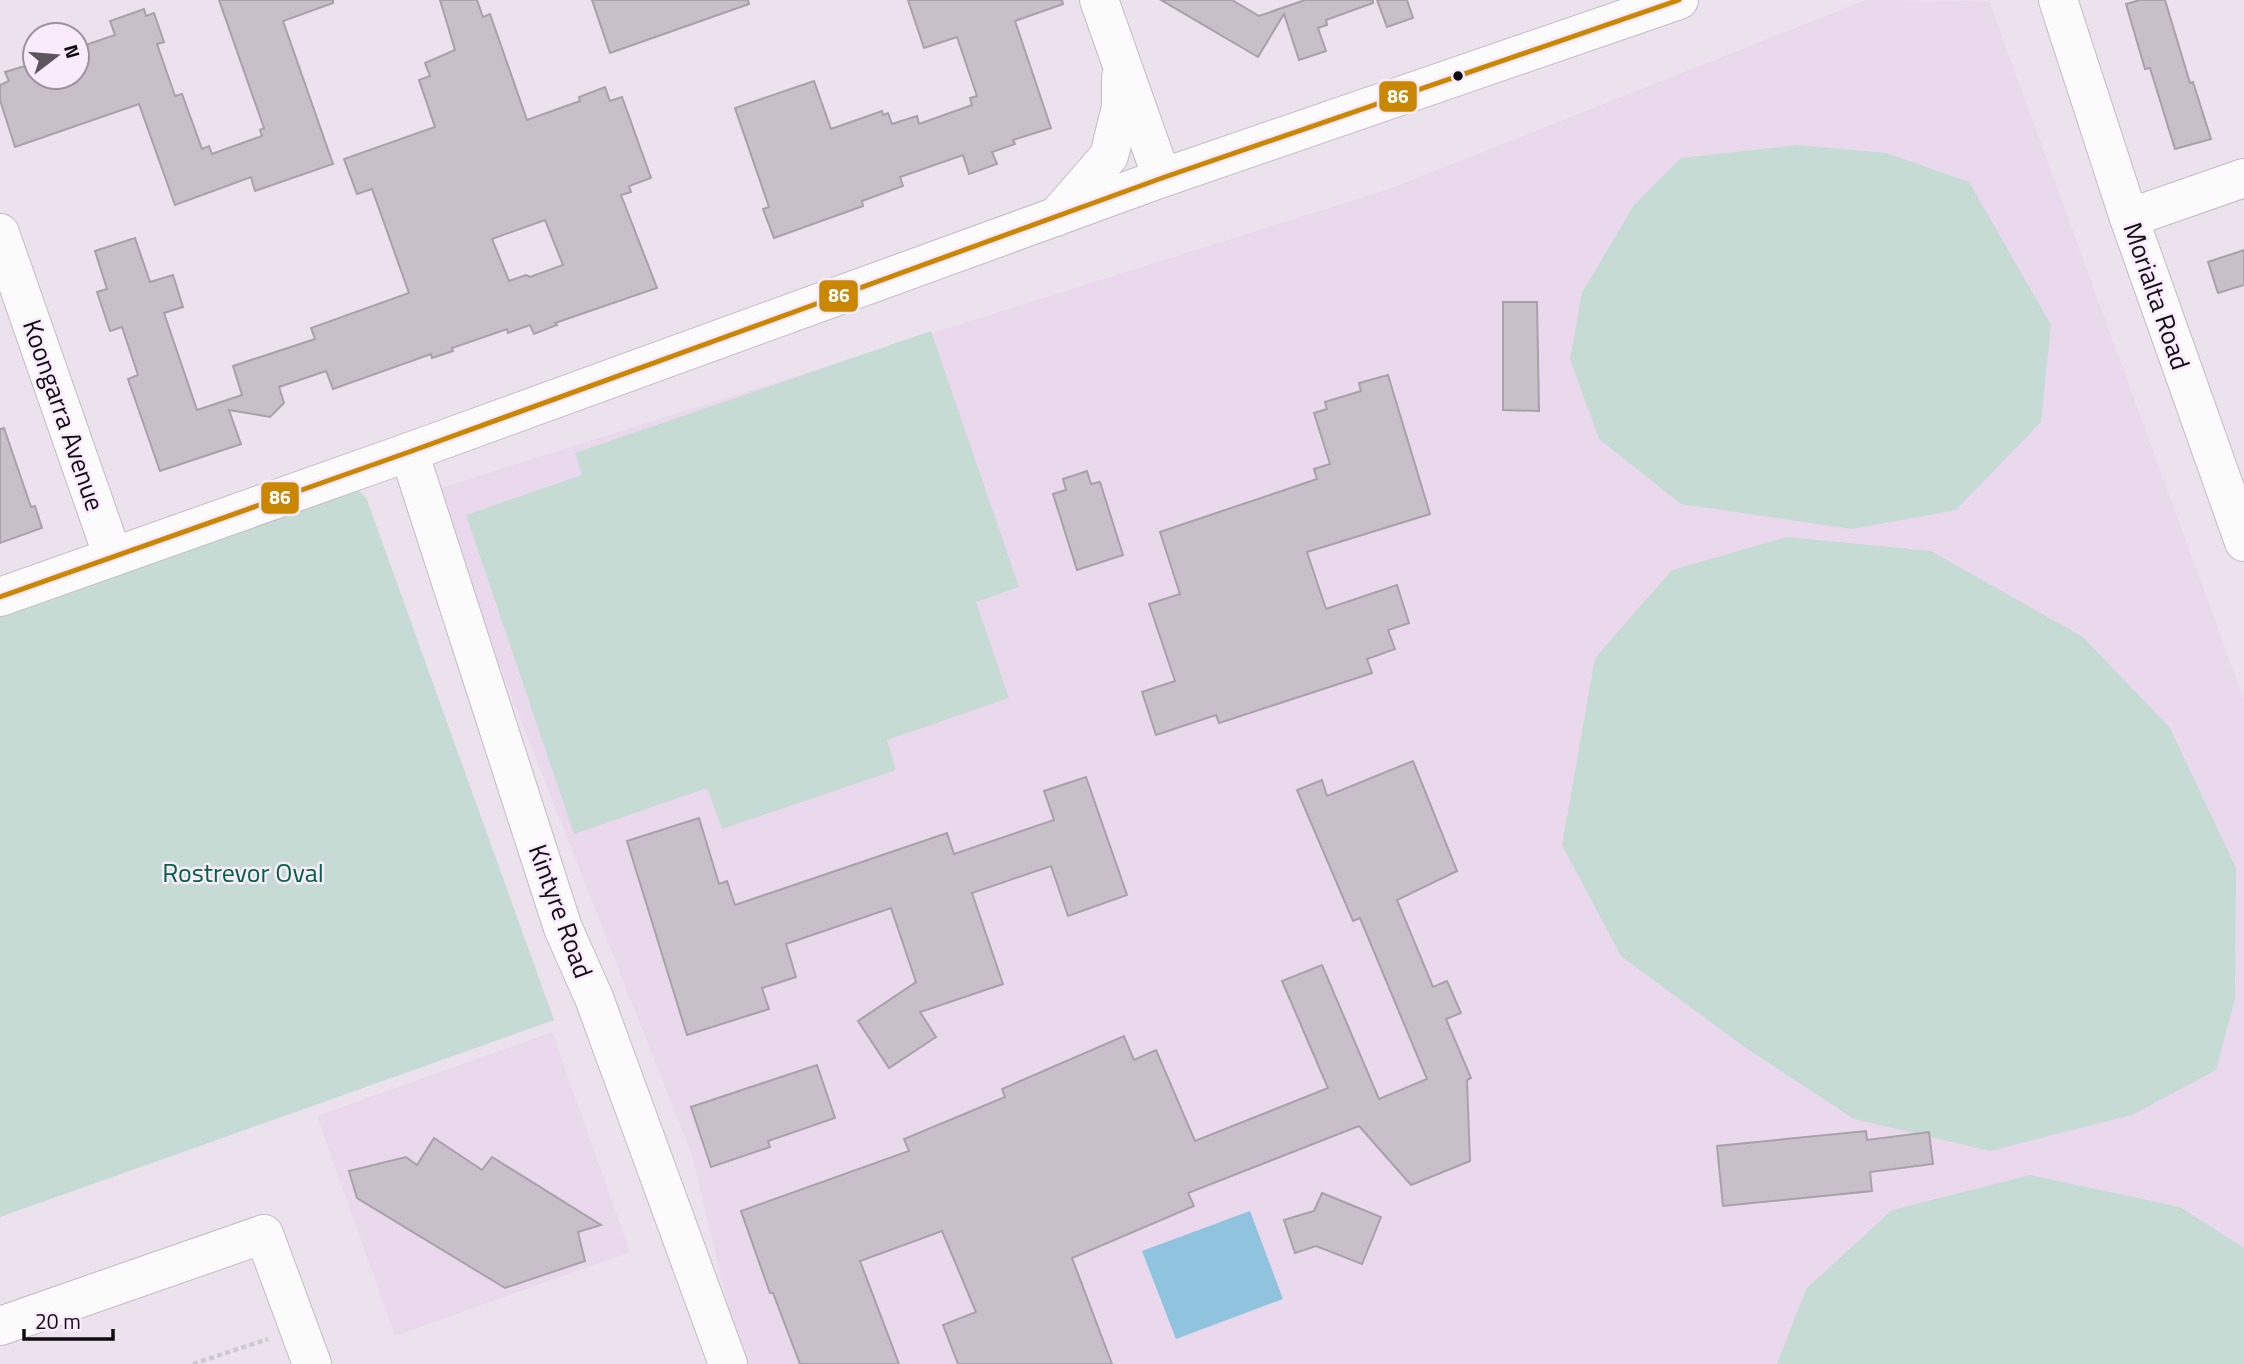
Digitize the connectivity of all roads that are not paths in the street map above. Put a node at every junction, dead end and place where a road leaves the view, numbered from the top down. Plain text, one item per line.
1 (1099, 0) edge
2 (1679, 0) edge
3 (2031, 0) edge
4 (2059, 0) edge
5 (2073, 49) junction
6 (1121, 64) junction
7 (1162, 178) junction
8 (2244, 178) edge
9 (1056, 217) junction
10 (2129, 218) junction
11 (0, 233) edge
12 (409, 452) junction
13 (2244, 542) edge
14 (113, 556) junction
15 (0, 597) edge
16 (0, 1326) edge
17 (312, 1364) edge
18 (728, 1364) edge

1 - 6 street
2 - 7 street
3 - 5 street, Morialta Road
4 - 5 street, Morialta Road
5 - 10 street, Morialta Road
6 - 7 street
6 - 9 street
7 - 9 street
8 - 10 street
9 - 12 street
10 - 13 street, Morialta Road
11 - 14 street, Koongarra Avenue
12 - 14 street
12 - 18 street, Kintyre Road
14 - 15 street
16 - 17 street

